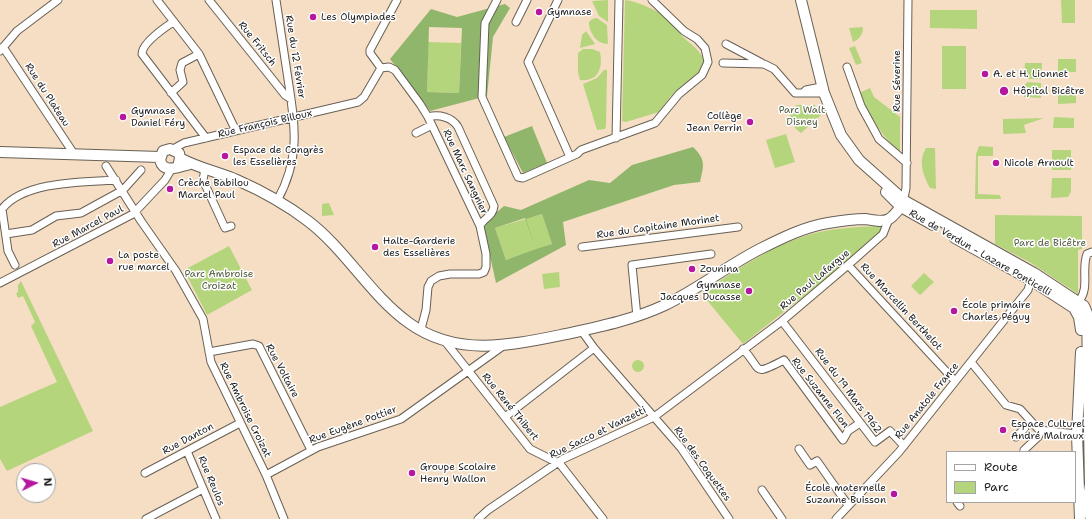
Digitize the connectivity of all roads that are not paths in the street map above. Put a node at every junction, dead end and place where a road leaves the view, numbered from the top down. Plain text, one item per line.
1 (58, 0) edge
2 (157, 0) edge
3 (209, 0) edge
4 (276, 0) edge
5 (398, 0) edge
6 (497, 0) edge
7 (527, 0) edge
8 (558, 0) edge
9 (619, 0) edge
10 (652, 0) edge
11 (801, 0) edge
12 (908, 0) edge
13 (173, 22) junction
14 (516, 22) dead end
15 (726, 44) dead end
16 (2, 49) edge
17 (198, 54) junction
18 (708, 62) junction
19 (764, 64) junction
20 (847, 67) dead end
21 (381, 68) junction
22 (823, 90) junction
23 (171, 93) junction
24 (291, 99) junction
25 (294, 117) junction
26 (428, 117) junction
27 (432, 125) junction
28 (236, 131) junction
29 (416, 133) dead end
30 (206, 138) junction
31 (616, 138) junction
32 (174, 149) junction
33 (0, 152) edge
34 (72, 154) junction
35 (160, 157) junction
36 (570, 157) junction
37 (907, 163) junction
38 (176, 165) junction
39 (106, 166) dead end
40 (205, 169) junction
41 (141, 170) dead end
42 (116, 180) junction
43 (123, 190) junction
44 (277, 201) junction
45 (903, 204) junction
46 (135, 212) junction
47 (890, 219) junction
48 (231, 226) dead end
49 (480, 226) junction
50 (738, 227) dead end
51 (6, 234) junction
52 (582, 247) dead end
53 (1090, 253) edge
54 (711, 254) dead end
55 (15, 265) dead end
56 (848, 265) junction
57 (1033, 282) junction
58 (0, 283) edge
59 (1076, 305) junction
60 (637, 317) junction
61 (782, 321) junction
62 (421, 329) junction
63 (581, 330) junction
64 (444, 340) junction
65 (503, 346) junction
66 (594, 348) junction
67 (744, 349) junction
68 (209, 352) junction
69 (971, 362) junction
70 (468, 372) junction
71 (955, 381) junction
72 (1078, 389) junction
73 (654, 417) junction
74 (505, 418) junction
75 (240, 423) junction
76 (860, 423) junction
77 (1027, 423) junction
78 (1041, 431) junction
79 (1077, 434) junction
80 (1016, 437) dead end
81 (904, 446) junction
82 (1091, 446) edge
83 (798, 449) dead end
84 (311, 450) junction
85 (1024, 450) dead end
86 (187, 451) junction
87 (557, 462) junction
88 (1089, 469) junction
89 (144, 473) dead end
90 (266, 475) junction
91 (203, 489) junction
92 (762, 490) dead end
93 (848, 505) junction
94 (146, 519) edge
95 (216, 519) edge
96 (284, 519) edge
97 (478, 519) edge
98 (603, 519) edge
99 (729, 519) edge
100 (782, 519) edge
101 (836, 519) edge
102 (1080, 519) edge
103 (1091, 519) edge

1 - 16 street
2 - 13 street
3 - 24 street, Rue Fritsch
4 - 24 street, Rue du 12 Février
5 - 21 street
6 - 36 street
7 - 14 street
8 - 36 street
9 - 31 street
10 - 18 street
11 - 22 street, Rue de Verdun - Lazare Ponticelli
12 - 37 street, Rue Séverine
13 - 17 street
13 - 23 street
15 - 19 street
16 - 34 street, Rue du Plateau
17 - 23 street
17 - 28 street
18 - 19 street
18 - 31 street
19 - 22 street
20 - 37 street
21 - 25 street, Rue François Billoux
21 - 26 street
22 - 45 street, Rue de Verdun - Lazare Ponticelli
23 - 30 street
24 - 25 street, Rue du 12 Février
25 - 28 street, Rue François Billoux
25 - 44 street, Rue du 12 Février
26 - 27 street, Rue Marc Sangnier
26 - 49 street, Rue Marc Sangnier
27 - 29 street, Rue Marc Sangnier
27 - 49 street, Rue Marc Sangnier
28 - 30 street, Rue François Billoux
30 - 32 street, Rue François Billoux
31 - 36 street
32 - 35 street
32 - 38 street
33 - 34 street
34 - 35 street
35 - 38 street
37 - 45 street, Rue Séverine
38 - 40 street
38 - 46 street, Rue Marcel Paul
39 - 42 street, Rue Ambroise Croizat
40 - 44 street
40 - 48 street
41 - 43 street
42 - 43 street, Rue Ambroise Croizat
42 - 51 street
43 - 46 street, Rue Ambroise Croizat
43 - 51 street
44 - 62 street
45 - 47 street
45 - 57 street, Rue de Verdun - Lazare Ponticelli
46 - 58 street, Rue Marcel Paul
46 - 68 street, Rue Ambroise Croizat
47 - 56 street, Rue Paul Lafargue
47 - 60 street
49 - 62 street, Rue Marc Sangnier
50 - 52 street, Rue du Capitaine Morinet
51 - 55 street
53 - 59 street
54 - 60 street
56 - 61 street, Rue Paul Lafargue
56 - 71 street, Rue Marcellin Berthelot
57 - 59 street, Rue de Verdun - Lazare Ponticelli
57 - 59 street, Rue de Verdun - Lazare Ponticelli
57 - 69 street, Rue Anatole France
59 - 72 street
59 - 82 street
60 - 63 street
61 - 67 street, Rue Paul Lafargue
61 - 76 street, Rue du 19 Mars 1962
62 - 64 street
63 - 65 street
63 - 66 street, Rue des Coquettes
64 - 65 street
64 - 70 street, Rue René Thibert
65 - 70 street, Rue Eugène Pottier
66 - 73 street, Rue des Coquettes
66 - 74 street
67 - 73 street, Rue Sacco et Vanzetti
67 - 76 street, Rue Suzanne Flon
68 - 75 street, Rue Ambroise Croizat
68 - 84 street, Rue Voltaire
69 - 71 street, Rue Anatole France
69 - 77 street
70 - 74 street, Rue René Thibert
70 - 84 street, Rue Eugène Pottier
71 - 81 street, Rue Anatole France
72 - 79 street
72 - 82 street
73 - 87 street, Rue Sacco et Vanzetti
73 - 99 street, Rue des Coquettes
74 - 87 street, Rue René Thibert
75 - 86 street, Rue Danton
75 - 90 street, Rue Ambroise Croizat
76 - 81 street, Rue du 19 Mars 1962
77 - 78 street
77 - 80 street
78 - 79 street
78 - 85 street
79 - 88 street
79 - 102 street
81 - 93 street, Rue Anatole France
82 - 88 street
83 - 93 street
84 - 90 street, Rue Eugène Pottier
86 - 89 street, Rue Danton
86 - 91 street, Rue Reulos
87 - 97 street, Rue Sacco et Vanzetti
87 - 98 street, Rue René Thibert
88 - 103 street
90 - 96 street, Rue Ambroise Croizat
91 - 94 street
91 - 95 street, Rue Reulos
92 - 100 street
93 - 101 street, Rue Anatole France

